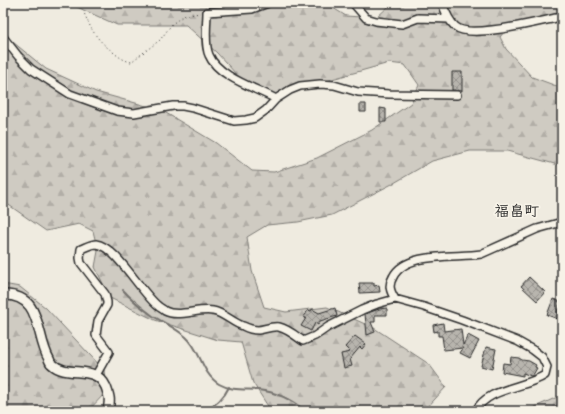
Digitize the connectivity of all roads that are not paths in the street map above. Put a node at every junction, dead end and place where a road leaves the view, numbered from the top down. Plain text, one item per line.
1 (268, 3) edge
2 (353, 3) edge
3 (442, 3) edge
4 (562, 18) edge
5 (449, 19) junction
6 (3, 37) edge
7 (457, 95) dead end
8 (276, 99) junction
9 (562, 222) edge
10 (3, 295) edge
11 (395, 299) junction
12 (96, 375) junction
13 (108, 411) edge
14 (476, 411) edge

1 - 8 street
2 - 5 street
3 - 5 street
4 - 5 street
6 - 8 street
7 - 8 street
9 - 11 street
10 - 12 main road
11 - 12 street
11 - 14 street
12 - 13 main road

